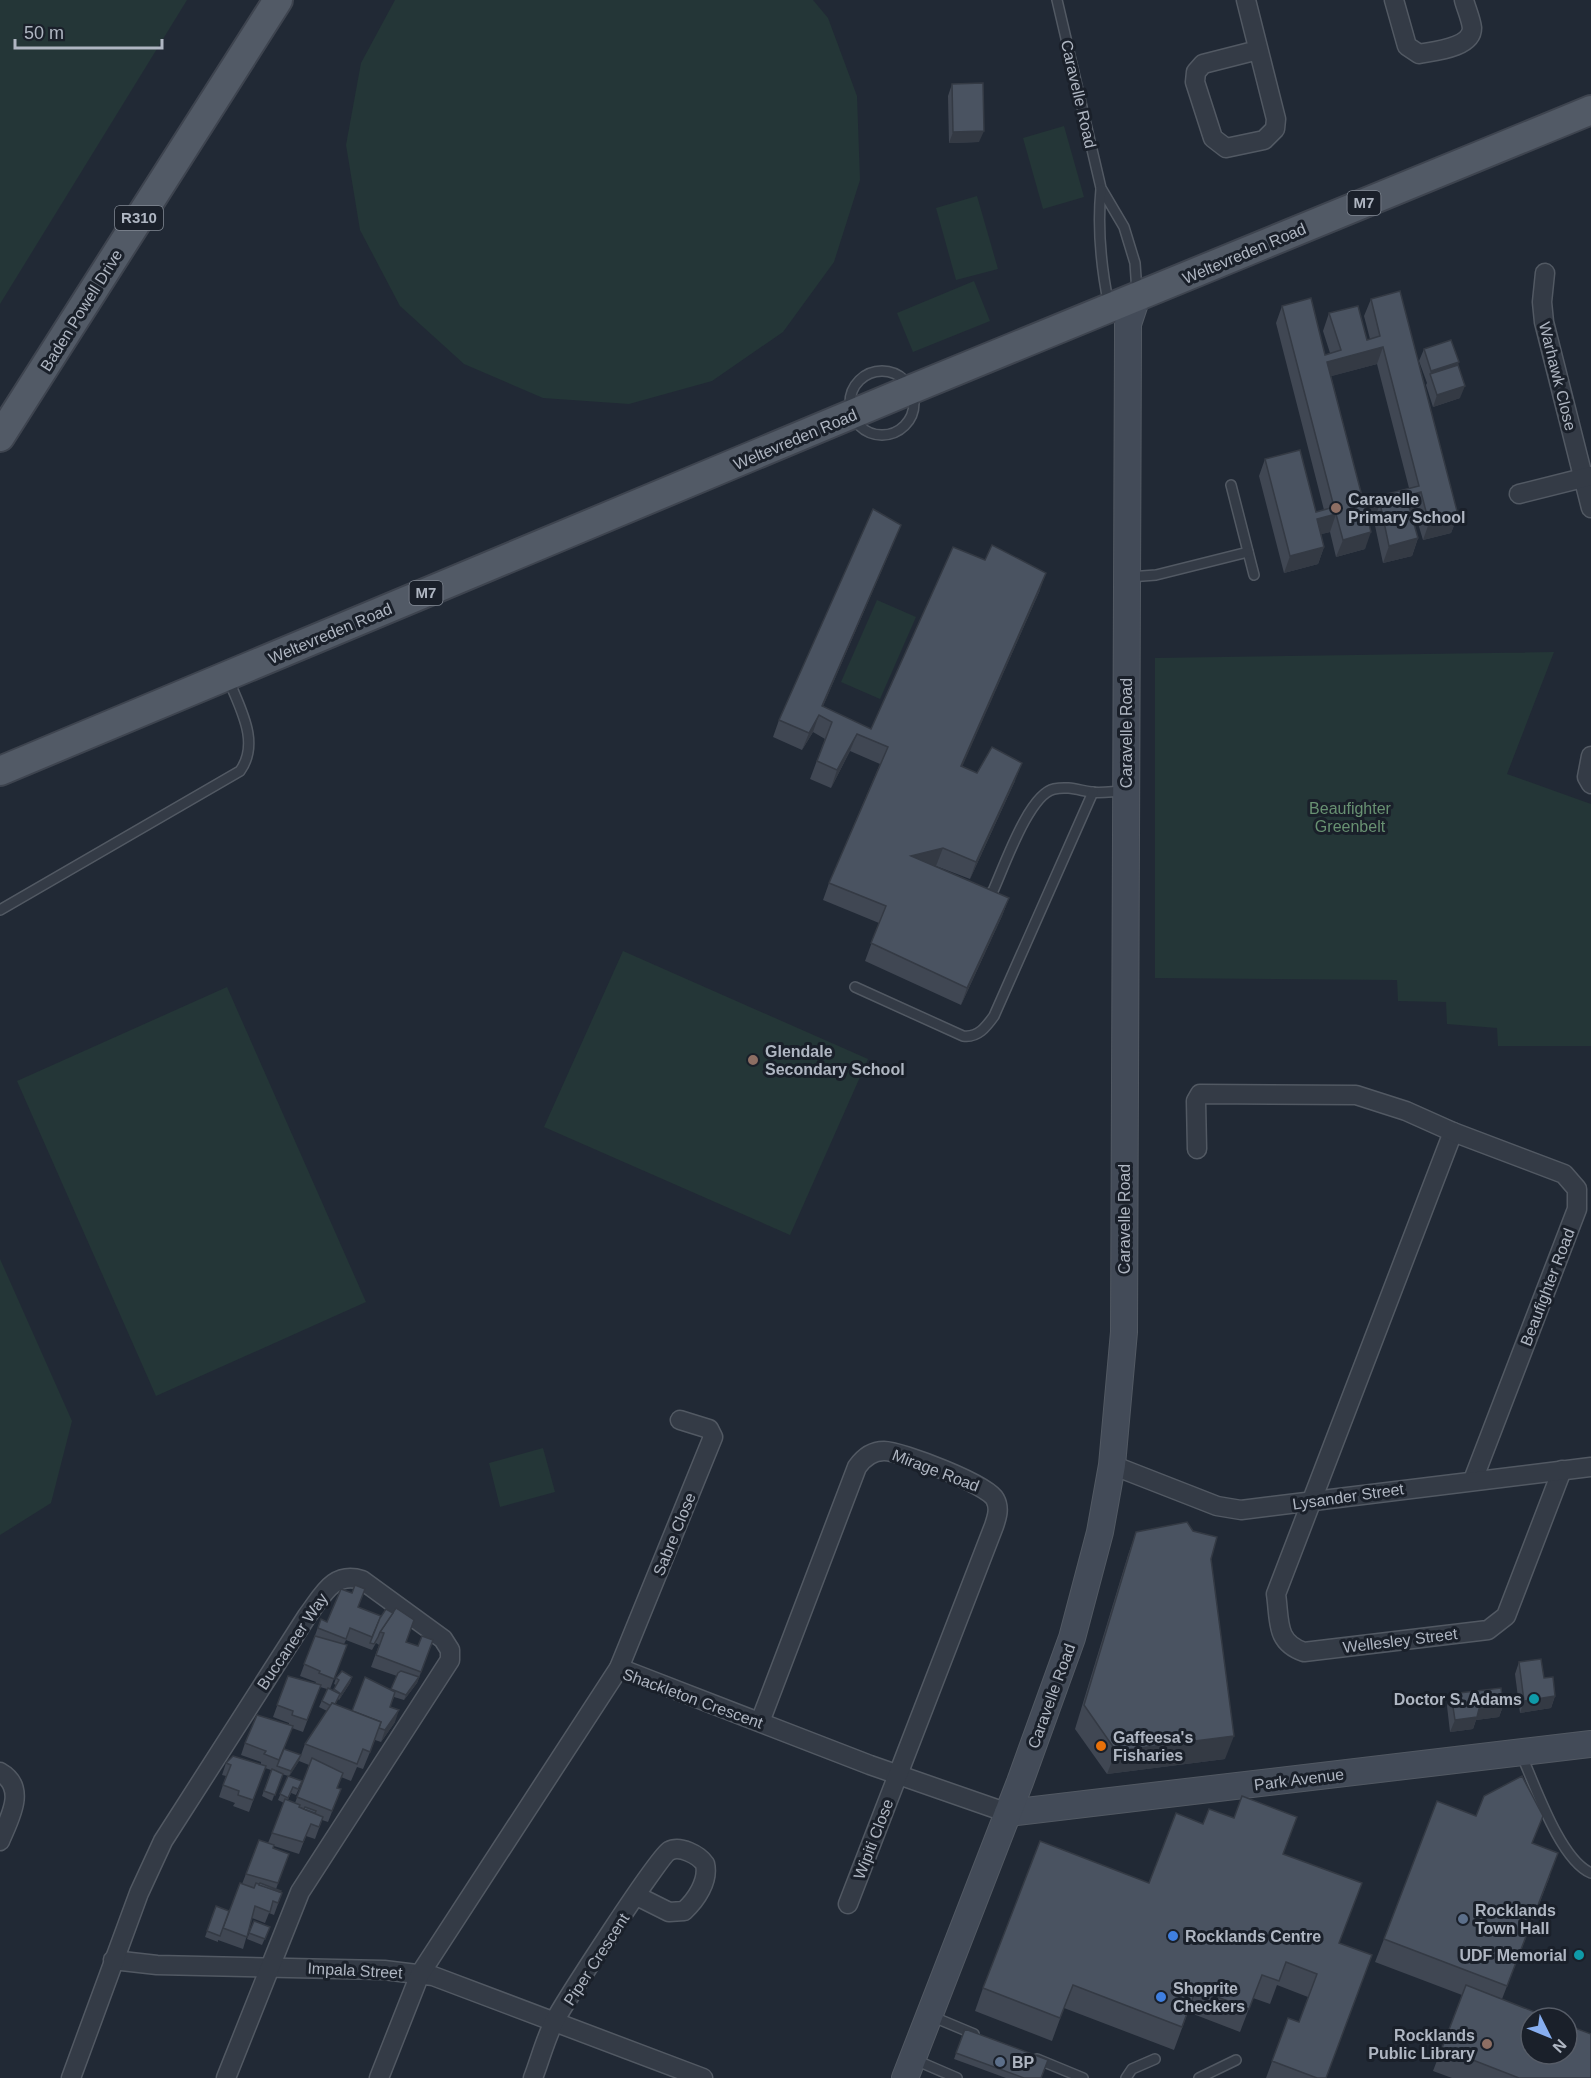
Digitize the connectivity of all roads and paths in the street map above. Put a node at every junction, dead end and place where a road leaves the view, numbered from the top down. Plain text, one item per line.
1 (278, 0) edge
2 (1057, 0) edge
3 (1246, 0) edge
4 (1394, 0) edge
5 (1464, 0) edge
6 (1258, 50) junction
7 (1591, 110) edge
8 (1101, 188) junction
9 (1545, 273) dead end
10 (1125, 310) junction
11 (0, 437) edge
12 (1587, 477) edge
13 (1231, 485) dead end
14 (1519, 494) dead end
15 (1591, 508) edge
16 (1248, 552) junction
17 (1254, 575) dead end
18 (1127, 578) junction
19 (228, 676) junction
20 (1591, 756) edge
21 (0, 771) edge
22 (1591, 784) edge
23 (1126, 790) junction
24 (1093, 792) junction
25 (974, 890) edge
26 (0, 910) edge
27 (855, 987) dead end
28 (1453, 1132) junction
29 (1197, 1149) dead end
30 (680, 1420) dead end
31 (1112, 1465) junction
32 (1591, 1467) edge
33 (1562, 1470) junction
34 (1473, 1480) junction
35 (1311, 1501) junction
36 (619, 1668) junction
37 (760, 1722) junction
38 (1591, 1743) edge
39 (1520, 1752) junction
40 (0, 1772) edge
41 (898, 1773) junction
42 (1008, 1813) junction
43 (0, 1841) edge
44 (1591, 1873) edge
45 (637, 1896) dead end
46 (848, 1904) dead end
47 (113, 1960) junction
48 (268, 1966) junction
49 (420, 1974) junction
50 (929, 2016) junction
51 (554, 2022) junction
52 (982, 2037) edge
53 (1023, 2054) edge
54 (1155, 2060) dead end
55 (1236, 2060) dead end
56 (908, 2068) edge
57 (694, 2076) edge
58 (71, 2078) edge
59 (226, 2078) edge
60 (379, 2078) edge
61 (532, 2078) edge
62 (957, 2078) edge
63 (1083, 2078) edge
64 (1126, 2078) edge
65 (1198, 2078) edge

1 - 11 main road, Baden Powell Drive / R310
2 - 8 lane, Caravelle Road
3 - 6 street
4 - 5 street
6 - 6 street
7 - 10 main road, Weltevreden Road / M7
8 - 10 lane, Caravelle Road
8 - 10 lane, Caravelle Road
9 - 12 street, Warhawk Close
10 - 18 street, Caravelle Road
10 - 19 main road, Weltevreden Road / M7
12 - 14 street
12 - 15 street, Warhawk Close
13 - 16 lane
16 - 17 lane
16 - 18 lane
18 - 23 street, Caravelle Road
19 - 21 main road, Weltevreden Road / M7
19 - 26 lane
20 - 22 street
23 - 24 lane
23 - 31 street, Caravelle Road
24 - 25 lane
24 - 27 lane
28 - 29 street, Beaufighter Road
28 - 34 street, Beaufighter Road
28 - 35 street
30 - 36 street, Sabre Close
31 - 35 street, Lysander Street
31 - 42 street, Caravelle Road
32 - 33 street, Lysander Street
33 - 34 street, Lysander Street
33 - 35 street, Wellesley Street
34 - 35 street, Lysander Street
36 - 37 street, Shackleton Crescent
36 - 49 street, Shackleton Crescent
37 - 41 street, Shackleton Crescent
37 - 41 street, Mirage Road
38 - 39 street, Park Avenue
39 - 42 street, Park Avenue
39 - 44 lane
40 - 43 street
41 - 42 street, Shackleton Crescent
41 - 46 street, Wipiti Close
42 - 50 street, Caravelle Road
45 - 51 street, Piper Crescent
47 - 48 street, Impala Street
47 - 48 street, Buccaneer Way
47 - 58 street
48 - 49 street, Impala Street
48 - 59 street
49 - 51 street, Impala Street
49 - 60 street, Shackleton Crescent
50 - 52 lane
50 - 56 street, Caravelle Road
51 - 57 street, Impala Street
51 - 61 street, Piper Crescent
53 - 63 lane
54 - 64 lane
55 - 65 lane
56 - 62 lane

